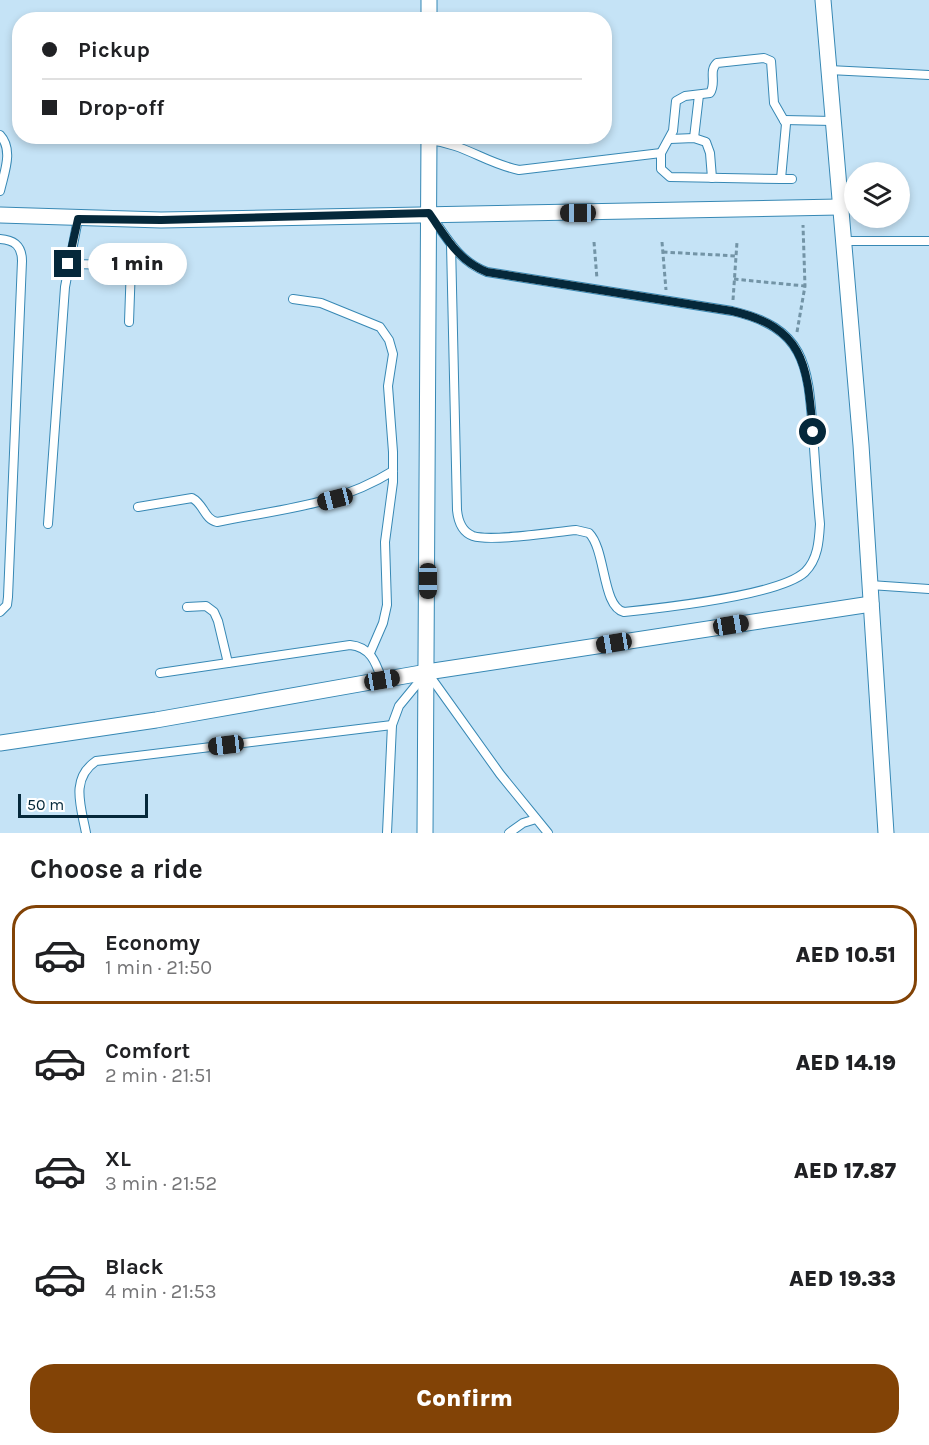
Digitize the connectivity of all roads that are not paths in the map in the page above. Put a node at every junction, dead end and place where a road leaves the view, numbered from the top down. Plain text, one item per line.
1 (823, 0) edge
2 (829, 69) junction
3 (929, 75) edge
4 (699, 95) junction
5 (784, 120) junction
6 (833, 120) junction
7 (0, 135) edge
8 (694, 138) junction
9 (670, 139) junction
10 (429, 144) edge
11 (452, 144) edge
12 (661, 153) junction
13 (712, 178) junction
14 (781, 179) junction
15 (792, 179) dead end
16 (0, 191) edge
17 (839, 207) junction
18 (429, 213) junction
19 (0, 214) edge
20 (78, 219) junction
21 (0, 239) edge
22 (842, 241) junction
23 (929, 241) edge
24 (451, 244) junction
25 (68, 264) junction
26 (131, 265) junction
27 (180, 266) dead end
28 (293, 299) dead end
29 (129, 322) dead end
30 (393, 471) junction
31 (138, 507) dead end
32 (48, 524) dead end
33 (870, 585) junction
34 (929, 589) edge
35 (871, 604) junction
36 (187, 607) dead end
37 (0, 612) edge
38 (370, 653) junction
39 (228, 663) junction
40 (427, 672) junction
41 (160, 673) dead end
42 (382, 680) junction
43 (392, 725) junction
44 (0, 743) edge
45 (536, 819) junction
46 (86, 833) edge
47 (387, 833) edge
48 (425, 833) edge
49 (509, 833) edge
50 (548, 833) edge
51 (886, 833) edge

1 - 2 street
2 - 3 lane
2 - 6 street
4 - 5 lane
4 - 8 lane
4 - 9 lane
5 - 6 lane
5 - 14 lane
6 - 17 street
7 - 16 lane
8 - 9 lane
8 - 13 lane
9 - 12 lane
10 - 18 street
11 - 12 lane
12 - 13 lane
13 - 14 lane
14 - 15 lane
17 - 18 street
17 - 22 street
18 - 20 street
18 - 24 lane
18 - 40 street
19 - 20 street
20 - 25 lane
21 - 37 lane
22 - 23 lane
22 - 33 street
24 - 24 lane
25 - 26 lane
25 - 32 lane
26 - 27 lane
26 - 29 lane
28 - 30 lane
30 - 31 lane
30 - 38 lane
33 - 34 lane
33 - 35 street
35 - 40 street
35 - 51 street
36 - 39 lane
38 - 39 lane
38 - 42 lane
39 - 41 lane
40 - 42 street
40 - 43 lane
40 - 45 lane
40 - 48 street
42 - 44 street
43 - 46 lane
43 - 47 lane
45 - 49 lane
45 - 50 lane

